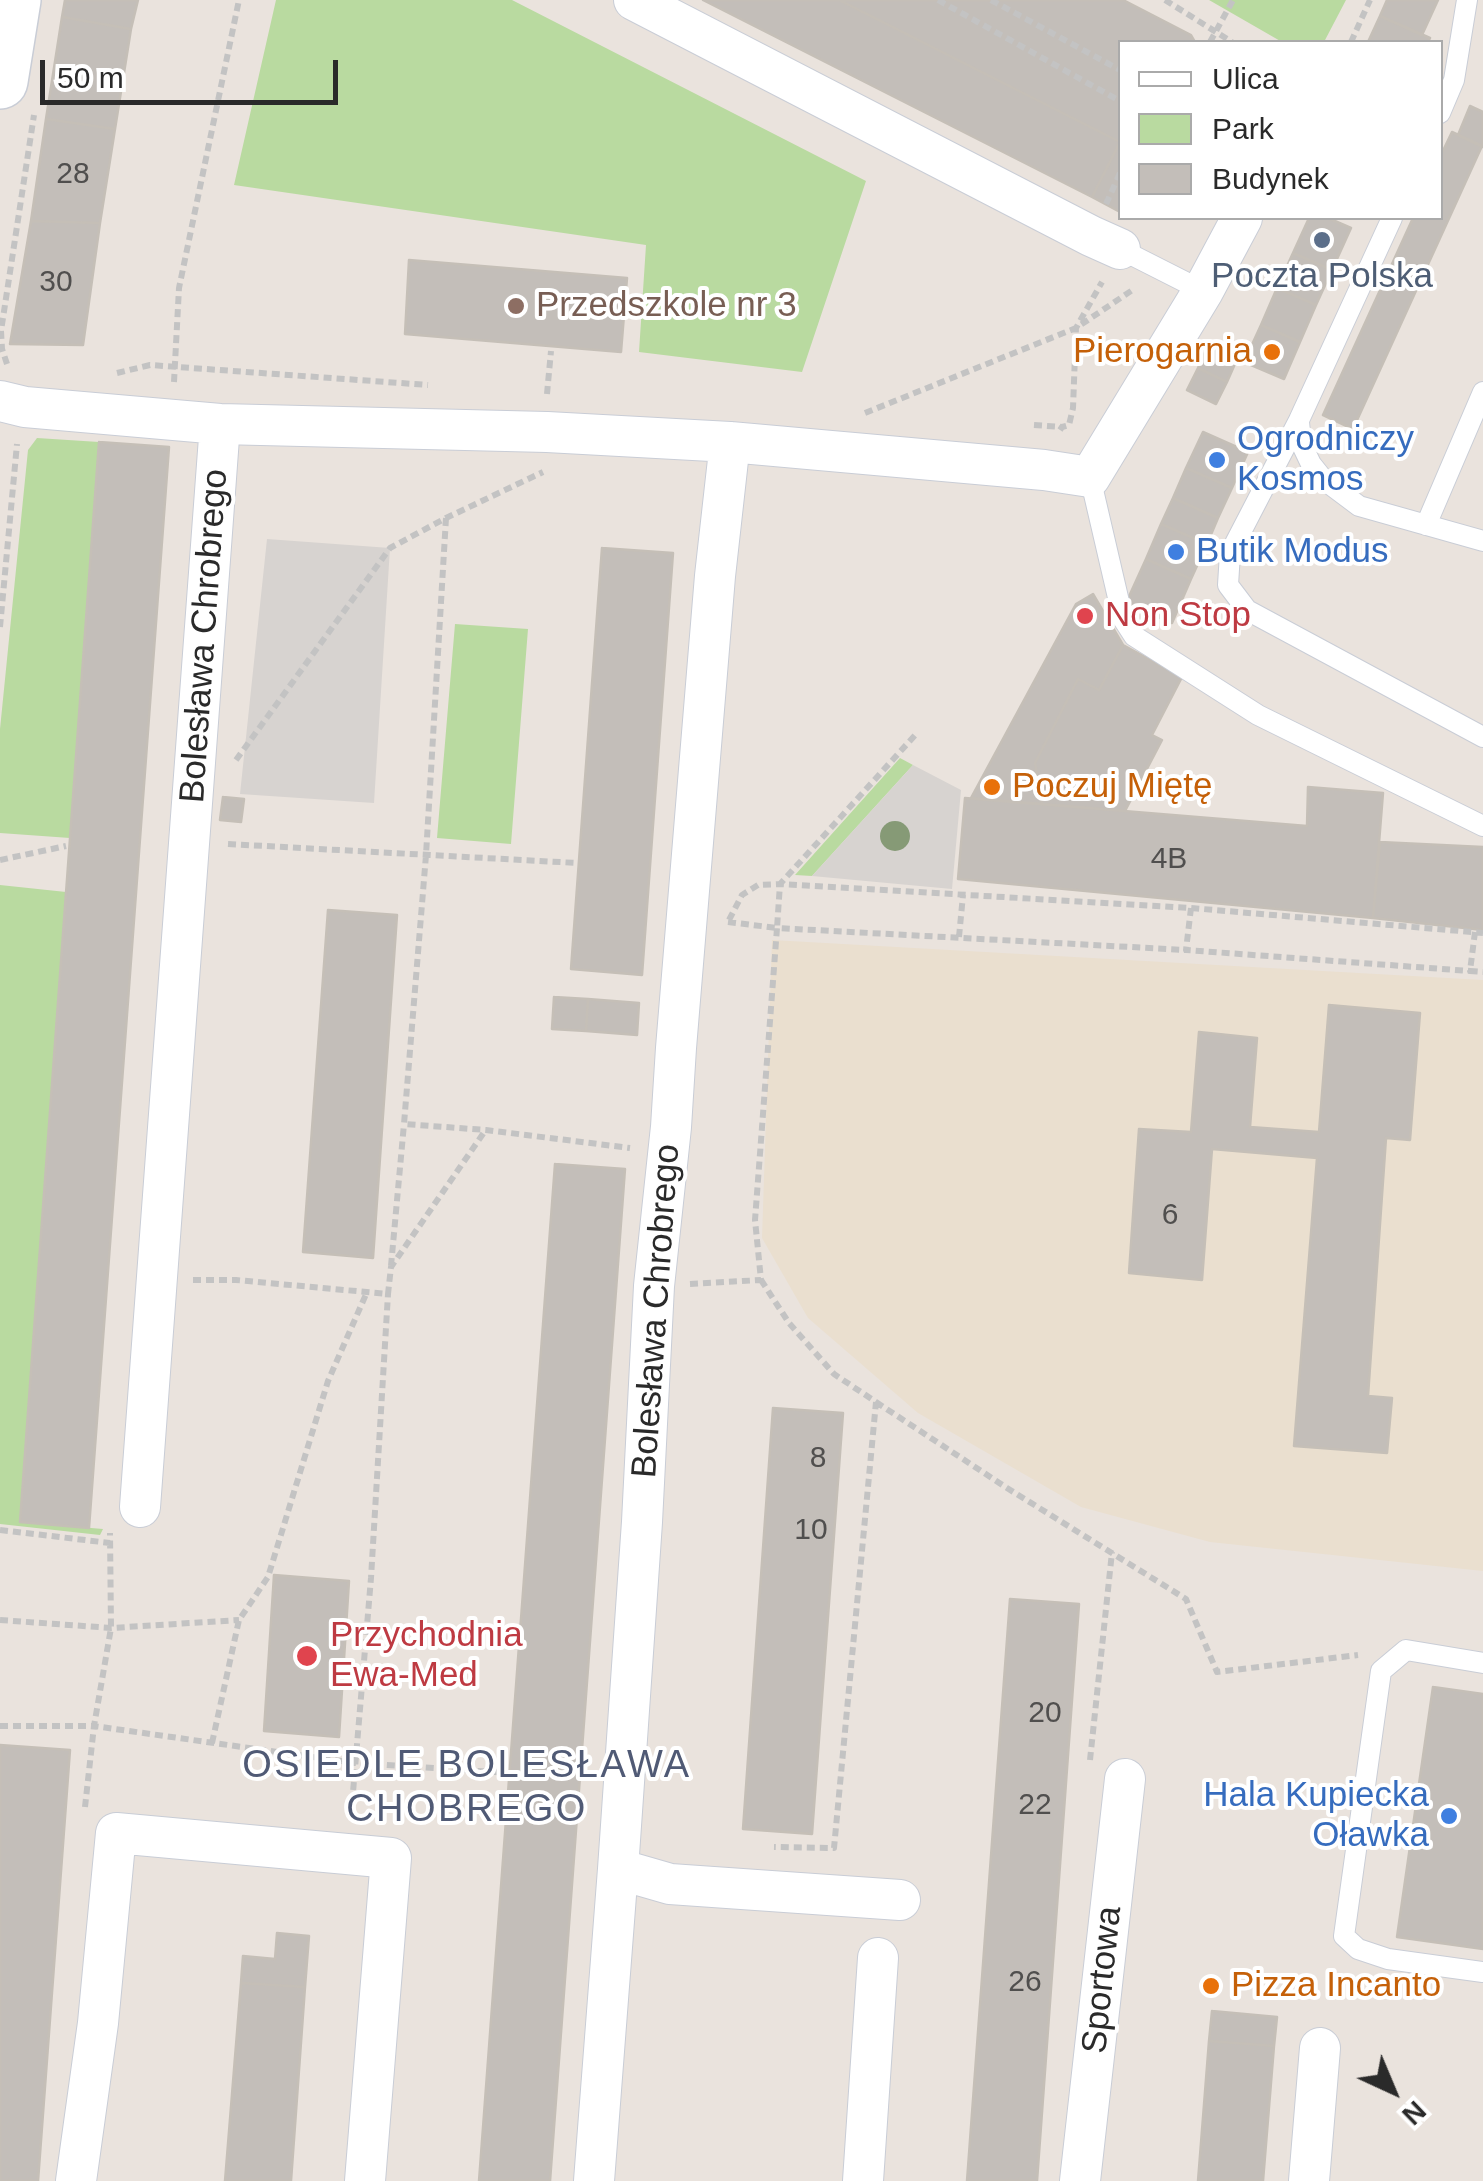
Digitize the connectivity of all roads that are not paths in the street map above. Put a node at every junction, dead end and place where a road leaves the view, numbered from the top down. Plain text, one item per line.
1 (13, 0) edge
2 (634, 0) edge
3 (1467, 0) edge
4 (17, 97) edge
5 (1443, 106) edge
6 (1241, 220) edge
7 (1391, 220) edge
8 (1120, 249) joint
9 (1203, 291) junction
10 (1483, 392) edge
11 (11, 402) edge
12 (1299, 420) junction
13 (220, 424) junction
14 (730, 442) junction
15 (1090, 477) junction
16 (1426, 525) junction
17 (1483, 541) edge
18 (1483, 737) edge
19 (1483, 826) edge
20 (140, 1506) dead end
21 (1483, 1663) edge
22 (1125, 1779) dead end
23 (618, 1870) junction
24 (900, 1900) dead end
25 (878, 1958) dead end
26 (1483, 1972) edge
27 (1320, 2048) dead end
28 (76, 2181) edge
29 (365, 2181) edge
30 (594, 2181) edge
31 (863, 2181) edge
32 (1080, 2181) edge
33 (1310, 2181) edge

1 - 4 main road
2 - 8 street
3 - 5 lane
6 - 9 street
7 - 12 lane
8 - 9 lane
9 - 15 street
10 - 16 lane
11 - 13 street, Bolesława Chrobrego
12 - 16 lane
12 - 18 lane
13 - 14 street, Bolesława Chrobrego
13 - 20 street, Bolesława Chrobrego
14 - 15 street, Bolesława Chrobrego
14 - 23 street, Bolesława Chrobrego
15 - 19 lane
16 - 17 lane
21 - 26 lane
22 - 32 street, Sportowa
23 - 24 street
23 - 30 street, Bolesława Chrobrego
25 - 31 street
27 - 33 street
28 - 29 street

